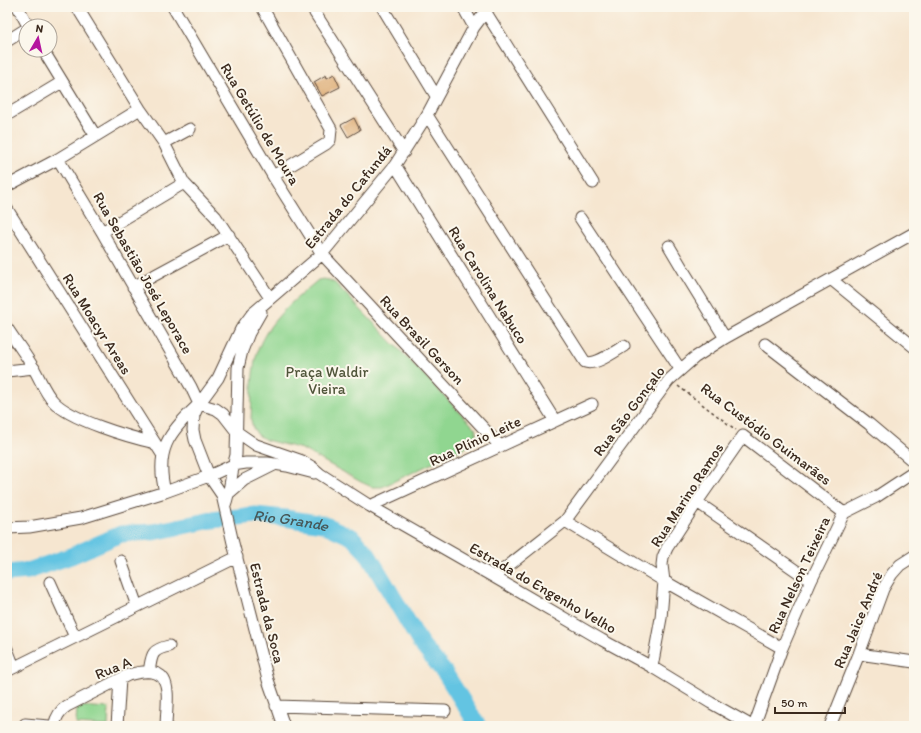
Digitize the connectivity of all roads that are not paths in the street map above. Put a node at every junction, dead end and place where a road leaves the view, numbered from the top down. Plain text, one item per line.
1 (18, 7) edge
2 (77, 7) edge
3 (173, 7) edge
4 (262, 7) edge
5 (313, 7) edge
6 (382, 7) edge
7 (463, 7) edge
8 (487, 9) edge
9 (24, 18) edge
10 (474, 27) junction
11 (18, 34) edge
12 (7, 40) edge
13 (48, 58) edge
14 (62, 82) junction
15 (436, 96) junction
16 (140, 109) junction
17 (7, 115) edge
18 (426, 115) junction
19 (190, 128) dead end
20 (95, 135) junction
21 (164, 143) junction
22 (404, 152) junction
23 (58, 159) junction
24 (395, 165) junction
25 (273, 176) junction
26 (184, 183) junction
27 (594, 183) dead end
28 (7, 186) edge
29 (8, 212) edge
30 (580, 218) dead end
31 (102, 232) junction
32 (914, 233) edge
33 (228, 235) junction
34 (669, 246) dead end
35 (322, 254) junction
36 (832, 280) junction
37 (133, 287) junction
38 (268, 300) junction
39 (7, 328) edge
40 (725, 338) junction
41 (765, 344) dead end
42 (624, 346) dead end
43 (914, 347) edge
44 (34, 368) junction
45 (680, 369) junction
46 (7, 370) edge
47 (199, 404) junction
48 (592, 404) dead end
49 (555, 421) junction
50 (237, 432) junction
51 (743, 436) joint
52 (155, 443) junction
53 (500, 446) junction
54 (162, 454) junction
55 (914, 462) edge
56 (276, 464) junction
57 (233, 465) junction
58 (914, 472) edge
59 (320, 474) junction
60 (209, 476) junction
61 (165, 492) junction
62 (229, 493) junction
63 (697, 502) junction
64 (370, 506) junction
65 (225, 509) junction
66 (844, 513) junction
67 (566, 521) junction
68 (7, 528) edge
69 (237, 557) junction
70 (912, 558) edge
71 (121, 561) dead end
72 (494, 577) junction
73 (664, 581) junction
74 (811, 581) junction
75 (50, 582) dead end
76 (137, 606) junction
77 (75, 637) junction
78 (169, 646) dead end
79 (782, 648) junction
80 (7, 649) edge
81 (859, 654) junction
82 (914, 662) edge
83 (652, 667) junction
84 (10, 669) edge
85 (149, 672) junction
86 (120, 679) junction
87 (276, 706) junction
88 (445, 711) dead end
89 (53, 723) edge
90 (25, 724) dead end
91 (117, 726) edge
92 (166, 726) edge
93 (284, 726) edge
94 (753, 726) edge
95 (830, 726) edge

1 - 9 street
2 - 16 street
3 - 25 street, Rua Getúlio de Moura
4 - 25 street
5 - 22 street
6 - 15 street
7 - 10 street
8 - 10 street, Estrada do Cafundá
8 - 27 street
10 - 15 street, Estrada do Cafundá
11 - 12 street
13 - 14 street
14 - 17 street
14 - 20 street
15 - 18 street, Estrada do Cafundá
16 - 20 street
16 - 21 street
18 - 22 street, Estrada do Cafundá
18 - 42 street
19 - 21 street
20 - 23 street
21 - 26 street
22 - 24 street, Estrada do Cafundá
23 - 28 street
23 - 31 street, Rua Sebastião José Leporace
24 - 35 street, Estrada do Cafundá
24 - 49 street, Rua Carolina Nabuco
25 - 35 street, Rua Getúlio de Moura
26 - 31 street
26 - 33 street
29 - 52 street, Rua Moacyr Areas
30 - 45 street
31 - 37 street, Rua Sebastião José Leporace
32 - 36 street, Rua São Gonçalo
33 - 37 street
33 - 38 street
34 - 40 street
35 - 38 street, Estrada do Cafundá
35 - 53 street, Rua Brasil Gerson
36 - 40 street, Rua São Gonçalo
36 - 43 street
37 - 47 street, Rua Sebastião José Leporace
38 - 47 street, Estrada do Cafundá
38 - 50 street, Estrada do Cafundá
39 - 44 street
40 - 45 street, Rua São Gonçalo
41 - 55 street
44 - 46 street
44 - 52 street
45 - 67 street, Rua São Gonçalo
47 - 50 street, Estrada do Engenho Velho
47 - 54 street
47 - 60 street, Estrada do Cafundá
48 - 49 street, Rua Plínio Leite
49 - 53 street, Rua Plínio Leite
50 - 57 street, Estrada do Cafundá
50 - 59 street, Estrada do Engenho Velho
51 - 63 street, Rua Marino Ramos
51 - 66 street, Rua Custódio Guimarães
52 - 54 street, Rua Moacyr Areas
53 - 64 street, Rua Plínio Leite
54 - 61 street
56 - 57 street, Estrada do Engenho Velho
56 - 59 street, Estrada do Engenho Velho
56 - 62 street
57 - 60 street, Estrada do Engenho Velho
57 - 62 street
58 - 66 street, Rua Nelson Teixeira
59 - 64 street, Estrada do Engenho Velho
60 - 61 street, Estrada do Engenho Velho
60 - 65 street, Estrada da Soca
61 - 68 street, Estrada do Engenho Velho
62 - 65 street
63 - 73 street, Rua Marino Ramos
63 - 74 street
64 - 72 street, Estrada do Engenho Velho
65 - 69 street, Estrada da Soca
66 - 74 street, Rua Nelson Teixeira
67 - 72 street, Rua São Gonçalo
67 - 73 street
69 - 76 street
69 - 87 street, Estrada da Soca
70 - 81 street, Rua Jaice André
71 - 76 street
72 - 83 street, Estrada do Engenho Velho
73 - 79 street
73 - 83 street, Rua Marino Ramos
74 - 79 street, Rua Nelson Teixeira
75 - 77 street
76 - 77 street
77 - 84 street
78 - 85 street
79 - 94 street, Rua Nelson Teixeira
80 - 84 street
81 - 82 street
81 - 95 street, Rua Jaice André
83 - 94 street, Estrada do Engenho Velho
85 - 86 street, Rua A
85 - 92 street, Rua A
86 - 89 street, Rua A
86 - 91 street
87 - 88 street
87 - 93 street, Estrada da Soca
89 - 90 street

